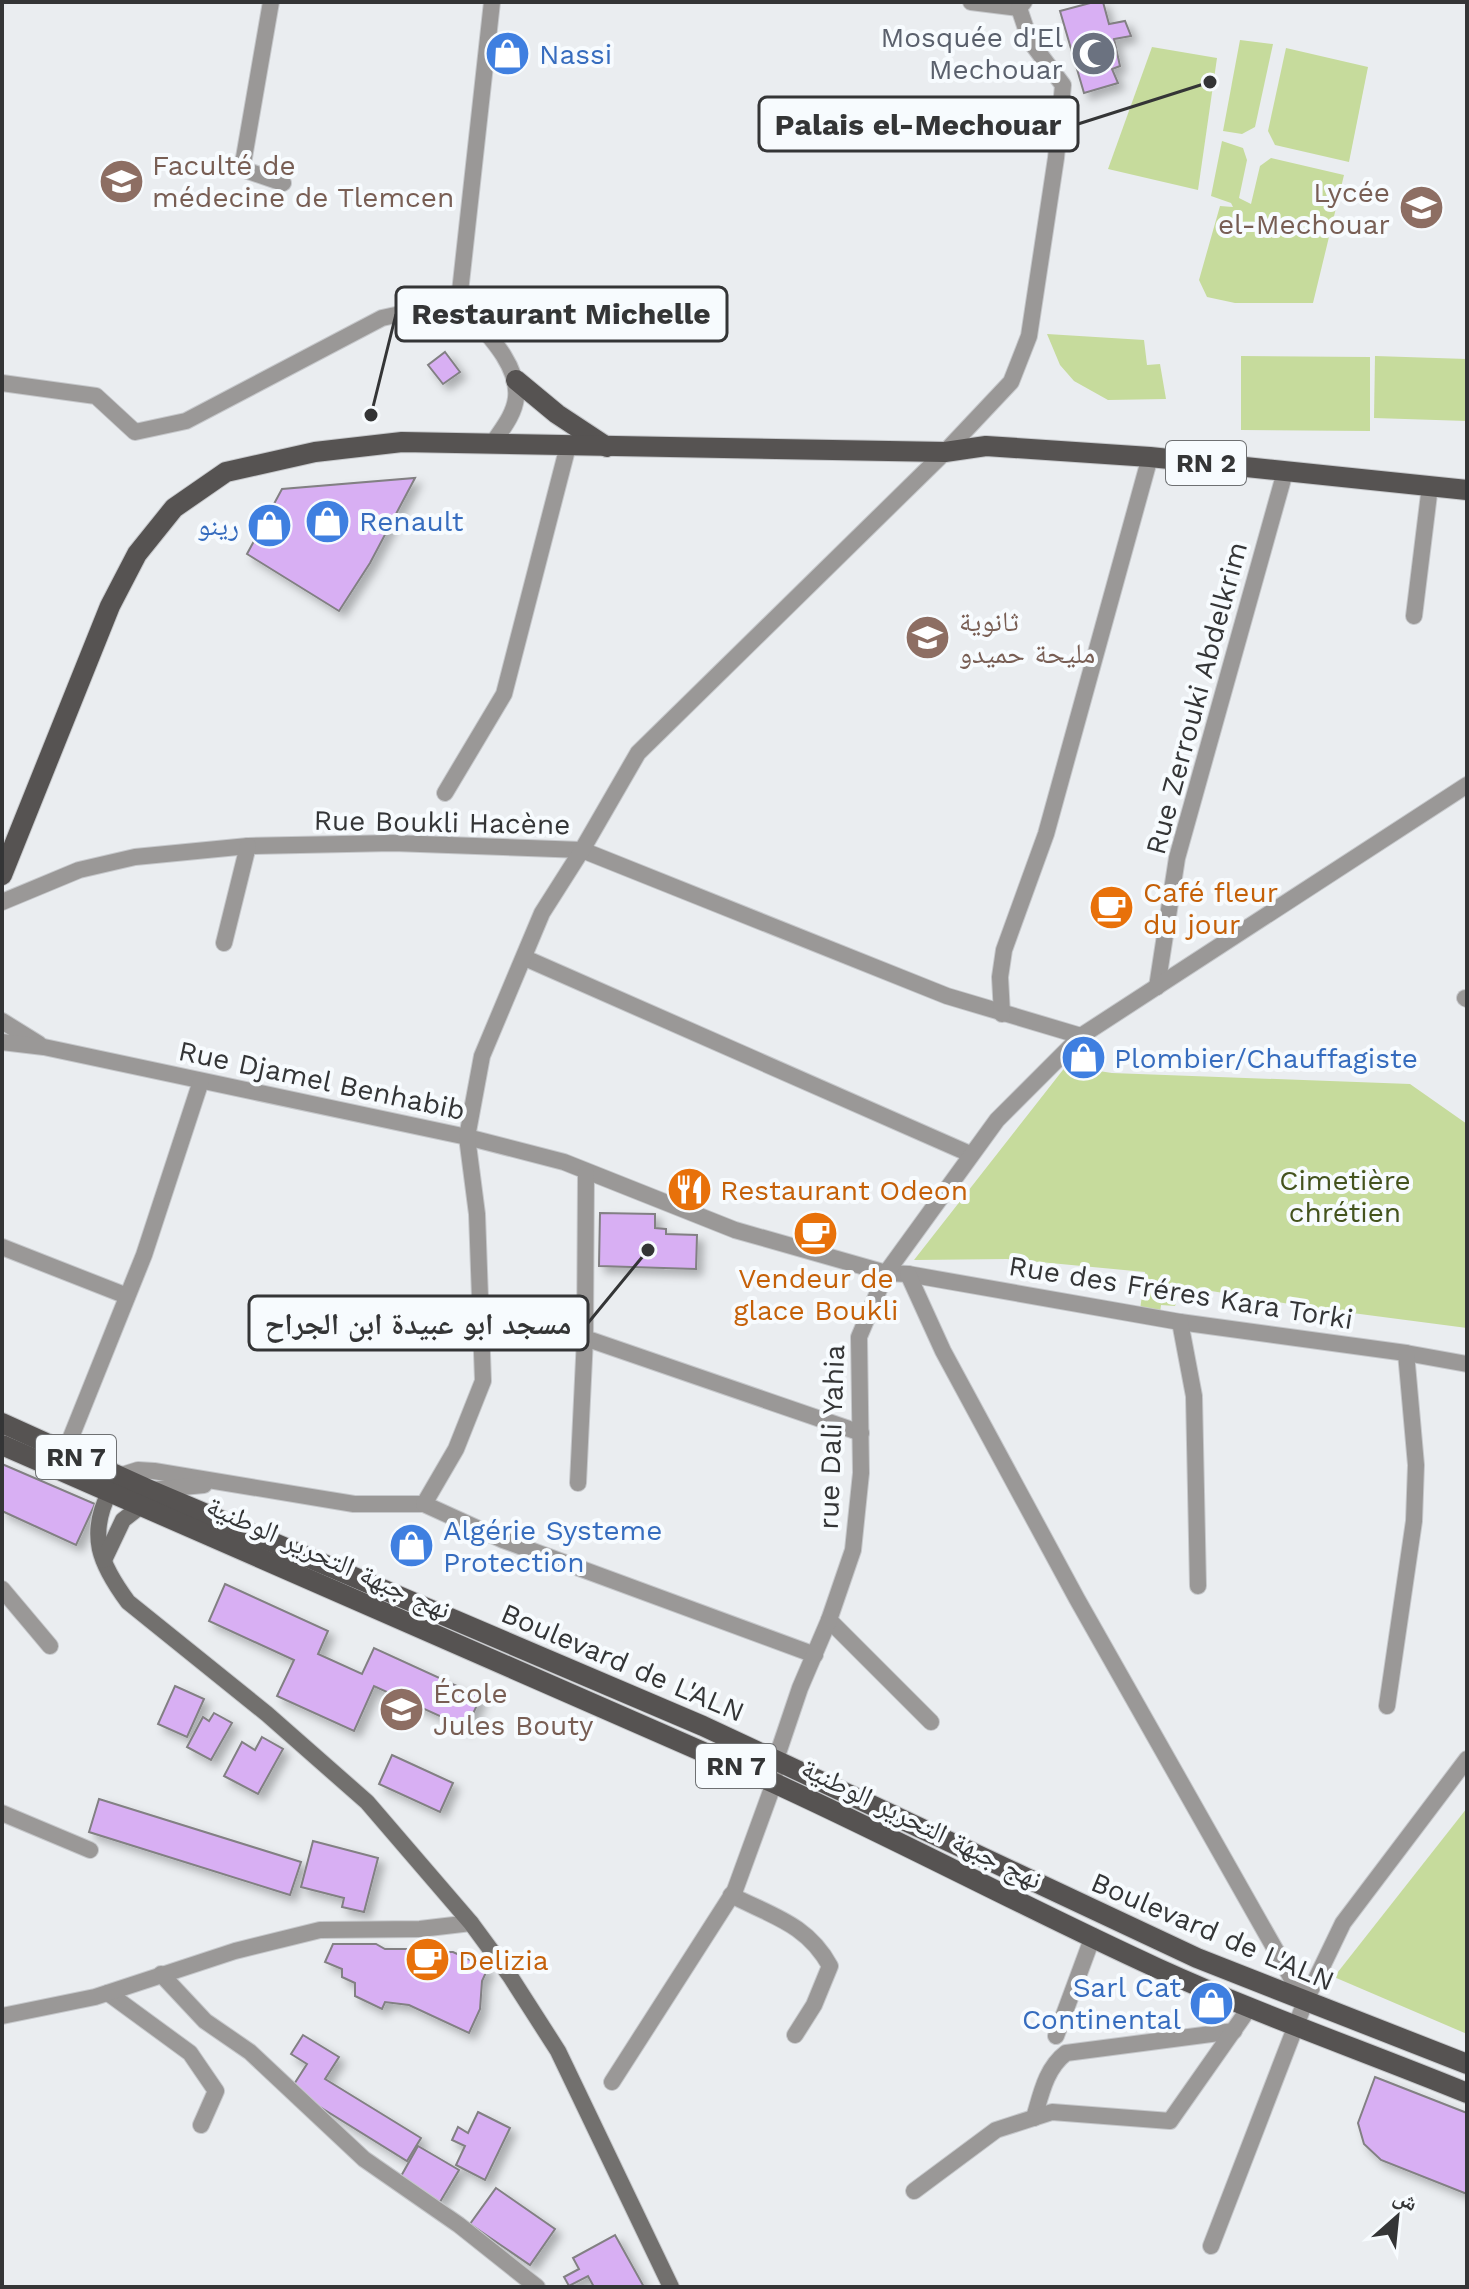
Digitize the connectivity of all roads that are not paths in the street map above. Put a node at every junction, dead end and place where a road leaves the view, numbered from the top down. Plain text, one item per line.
1 (271, 2) edge
2 (492, 2) edge
3 (971, 2) edge
4 (1022, 5) edge
5 (283, 183) dead end
6 (459, 301) junction
7 (516, 380) junction
8 (2, 383) edge
9 (493, 443) junction
10 (568, 446) junction
11 (607, 447) junction
12 (945, 452) junction
13 (1150, 457) junction
14 (1285, 472) junction
15 (1430, 486) junction
16 (1467, 490) edge
17 (1414, 616) dead end
18 (1467, 785) edge
19 (445, 793) dead end
20 (248, 846) junction
21 (582, 850) junction
22 (2, 875) edge
23 (2, 902) edge
24 (224, 943) dead end
25 (525, 958) junction
26 (1157, 987) junction
27 (1002, 1014) junction
28 (2, 1021) edge
29 (1081, 1036) junction
30 (2, 1042) edge
31 (44, 1047) junction
32 (201, 1081) junction
33 (467, 1137) junction
34 (970, 1154) junction
35 (586, 1173) junction
36 (2, 1247) edge
37 (886, 1273) junction
38 (908, 1274) junction
39 (127, 1296) junction
40 (481, 1313) junction
41 (1180, 1322) junction
42 (585, 1338) junction
43 (1406, 1353) junction
44 (1467, 1364) edge
45 (2, 1423) edge
46 (861, 1433) junction
47 (2, 1445) edge
48 (65, 1452) junction
49 (233, 1482) junction
50 (578, 1483) dead end
51 (114, 1484) junction
52 (146, 1498) junction
53 (424, 1504) junction
54 (104, 1560) junction
55 (1198, 1586) dead end
56 (2, 1589) edge
57 (829, 1620) junction
58 (50, 1646) dead end
59 (815, 1655) junction
60 (1387, 1706) dead end
61 (931, 1722) dead end
62 (776, 1759) junction
63 (1467, 1759) edge
64 (774, 1783) junction
65 (2, 1813) edge
66 (90, 1850) dead end
67 (731, 1895) junction
68 (471, 1923) junction
69 (1093, 1936) junction
70 (161, 1974) junction
71 (108, 1993) junction
72 (1305, 2002) junction
73 (1250, 2007) junction
74 (2, 2016) edge
75 (1296, 2026) junction
76 (1234, 2031) junction
77 (795, 2035) dead end
78 (1056, 2036) dead end
79 (1467, 2064) edge
80 (612, 2082) dead end
81 (1467, 2093) edge
82 (1034, 2118) junction
83 (201, 2125) dead end
84 (914, 2191) dead end
85 (1211, 2246) dead end
86 (537, 2287) edge
87 (671, 2287) edge

1 - 5 street
2 - 6 street
3 - 4 street
4 - 12 street
6 - 7 street
6 - 8 street
7 - 9 street
7 - 11 main road
9 - 10 main road, RN 2
9 - 22 main road, RN 2
10 - 11 main road, RN 2
10 - 19 street
11 - 12 main road, RN 2
12 - 13 main road, RN 2
12 - 21 street
13 - 14 main road, RN 2
13 - 27 street
14 - 15 main road, RN 2
14 - 26 street, Rue Zerrouki Abdelkrim
15 - 16 main road, RN 2
15 - 17 street
18 - 26 street, rue Dali Yahia
20 - 21 street, Rue Boukli Hacène
20 - 23 street, Rue Boukli Hacène
20 - 24 street
21 - 25 street
21 - 27 street, Rue Boukli Hacène
25 - 33 street
25 - 34 street
26 - 29 street, rue Dali Yahia
27 - 29 street, Rue Boukli Hacène
28 - 31 street
29 - 34 street, rue Dali Yahia
30 - 31 street
31 - 32 street, Rue Djamel Benhabib
32 - 33 street, Rue Djamel Benhabib
32 - 39 street
33 - 35 street, Rue Djamel Benhabib
33 - 40 street
34 - 37 street, rue Dali Yahia
35 - 37 street, Rue Djamel Benhabib
35 - 42 street
36 - 39 street
37 - 38 street, Rue des Fréres Kara Torki
37 - 46 street, rue Dali Yahia
38 - 41 street, Rue des Fréres Kara Torki
38 - 72 street
39 - 48 street
40 - 42 street
40 - 53 street
41 - 43 street, Rue des Fréres Kara Torki
41 - 55 street
42 - 46 street
42 - 50 street
43 - 44 street, Rue des Fréres Kara Torki
43 - 60 street
45 - 48 main road, نهج جبهة التحرير الوطنية / RN 7
46 - 57 street, rue Dali Yahia
47 - 51 main road, نهج جبهة التحرير الوطنية / RN 7
48 - 51 main road, نهج جبهة التحرير الوطنية / RN 7
49 - 51 street
49 - 52 street
49 - 53 street
51 - 52 main road, نهج جبهة التحرير الوطنية / RN 7
51 - 54 main road
52 - 54 main road
52 - 62 main road, Boulevard de L'ALN / RN 7
52 - 64 main road, نهج جبهة التحرير الوطنية / RN 7
53 - 59 street
54 - 68 main road
56 - 58 street
57 - 59 street, rue Dali Yahia
57 - 61 street
59 - 62 street, rue Dali Yahia
62 - 64 street, rue Dali Yahia
62 - 72 main road, Boulevard de L'ALN / RN 7
63 - 72 street
64 - 67 street, rue Dali Yahia
64 - 69 main road, نهج جبهة التحرير الوطنية / RN 7
65 - 66 street
67 - 77 street
67 - 80 street, rue Dali Yahia
68 - 70 street
68 - 87 main road
69 - 73 main road, نهج جبهة التحرير الوطنية / RN 7
69 - 78 street
70 - 71 street
70 - 86 street
71 - 74 street
71 - 83 street
72 - 75 street
72 - 79 main road, Boulevard de L'ALN / RN 7
73 - 75 main road, نهج جبهة التحرير الوطنية / RN 7
73 - 76 street
75 - 81 main road, نهج جبهة التحرير الوطنية / RN 7
75 - 85 street
76 - 82 street
76 - 82 street
82 - 84 street

